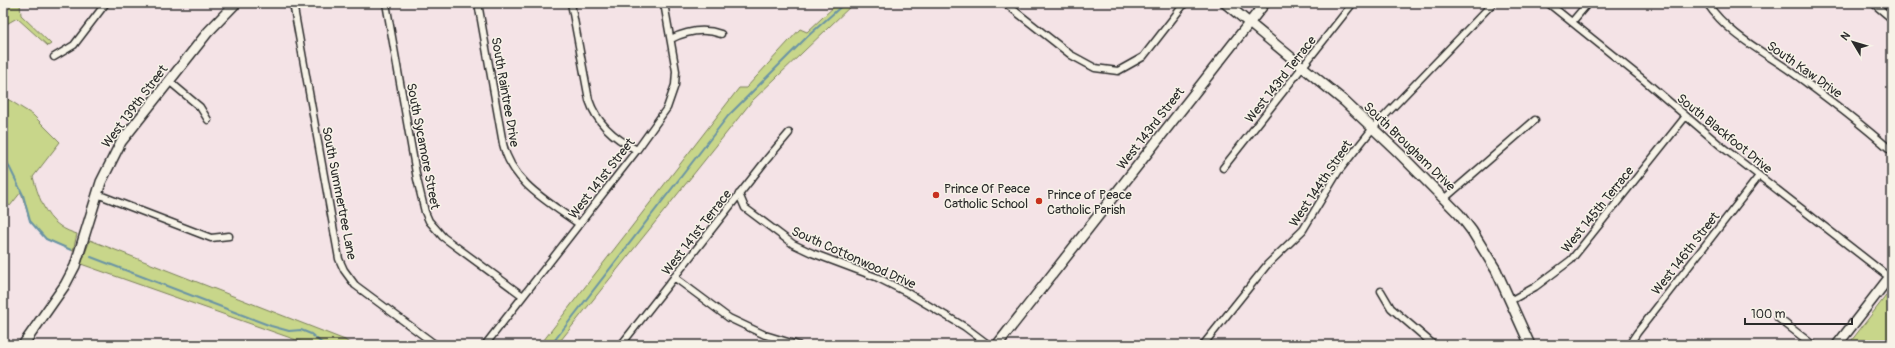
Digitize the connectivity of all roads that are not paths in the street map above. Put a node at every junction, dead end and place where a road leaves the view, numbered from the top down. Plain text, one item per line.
1 (106, 3) edge
2 (236, 3) edge
3 (293, 3) edge
4 (386, 3) edge
5 (478, 3) edge
6 (571, 3) edge
7 (664, 3) edge
8 (1005, 3) edge
9 (1184, 3) edge
10 (1225, 3) edge
11 (1265, 3) edge
12 (1354, 3) edge
13 (1493, 3) edge
14 (1548, 3) edge
15 (1588, 3) edge
16 (1707, 3) edge
17 (1873, 3) edge
18 (1892, 19) edge
19 (1572, 22) junction
20 (1250, 23) junction
21 (721, 34) dead end
22 (671, 39) junction
23 (54, 56) dead end
24 (1304, 67) junction
25 (169, 81) junction
26 (1686, 116) junction
27 (208, 120) dead end
28 (1535, 120) dead end
29 (1373, 128) junction
30 (789, 133) dead end
31 (637, 150) junction
32 (1892, 151) edge
33 (1223, 168) dead end
34 (1759, 176) junction
35 (97, 194) junction
36 (739, 194) junction
37 (1445, 198) junction
38 (579, 224) junction
39 (229, 236) dead end
40 (1891, 275) edge
41 (674, 277) junction
42 (1381, 291) dead end
43 (523, 296) junction
44 (1510, 300) junction
45 (1778, 318) dead end
46 (1528, 344) edge
47 (23, 345) edge
48 (436, 345) edge
49 (484, 345) edge
50 (621, 345) edge
51 (798, 345) edge
52 (989, 345) edge
53 (997, 345) edge
54 (1203, 345) edge
55 (1434, 345) edge
56 (1629, 345) edge
57 (1813, 345) edge
58 (1837, 345) edge

1 - 23 street
2 - 25 street, West 139th Street
3 - 48 street, South Summertree Lane
4 - 43 street, South Sycamore Street
5 - 38 street, South Raintree Drive
6 - 31 street
7 - 22 street, West 141st Street
8 - 9 street
10 - 20 street, South Brougham Drive
11 - 20 street, West 143rd Street
12 - 24 street, West 143rd Terrace
13 - 29 street, West 144th Street
14 - 19 street, South Blackfoot Drive
15 - 19 street
16 - 32 street, South Kaw Drive
17 - 18 street
19 - 26 street, South Blackfoot Drive
20 - 24 street, South Brougham Drive
20 - 53 street, West 143rd Street
21 - 22 street
22 - 31 street, West 141st Street
24 - 29 street, South Brougham Drive
24 - 33 street, West 143rd Terrace
25 - 27 street
25 - 35 street, West 139th Street
26 - 34 street, South Blackfoot Drive
26 - 44 street, West 145th Terrace
28 - 37 street
29 - 37 street, South Brougham Drive
29 - 54 street, West 144th Street
30 - 36 street, West 141st Terrace
31 - 38 street, West 141st Street
34 - 40 street, South Blackfoot Drive
34 - 56 street, West 146th Street
35 - 39 street
35 - 47 street, West 139th Street
36 - 41 street, West 141st Terrace
36 - 52 street, South Cottonwood Drive
37 - 44 street, South Brougham Drive
38 - 43 street, West 141st Street
40 - 58 street
41 - 50 street, West 141st Terrace
41 - 51 street
42 - 55 street
43 - 49 street, West 141st Street
44 - 46 street, South Brougham Drive
45 - 57 street

